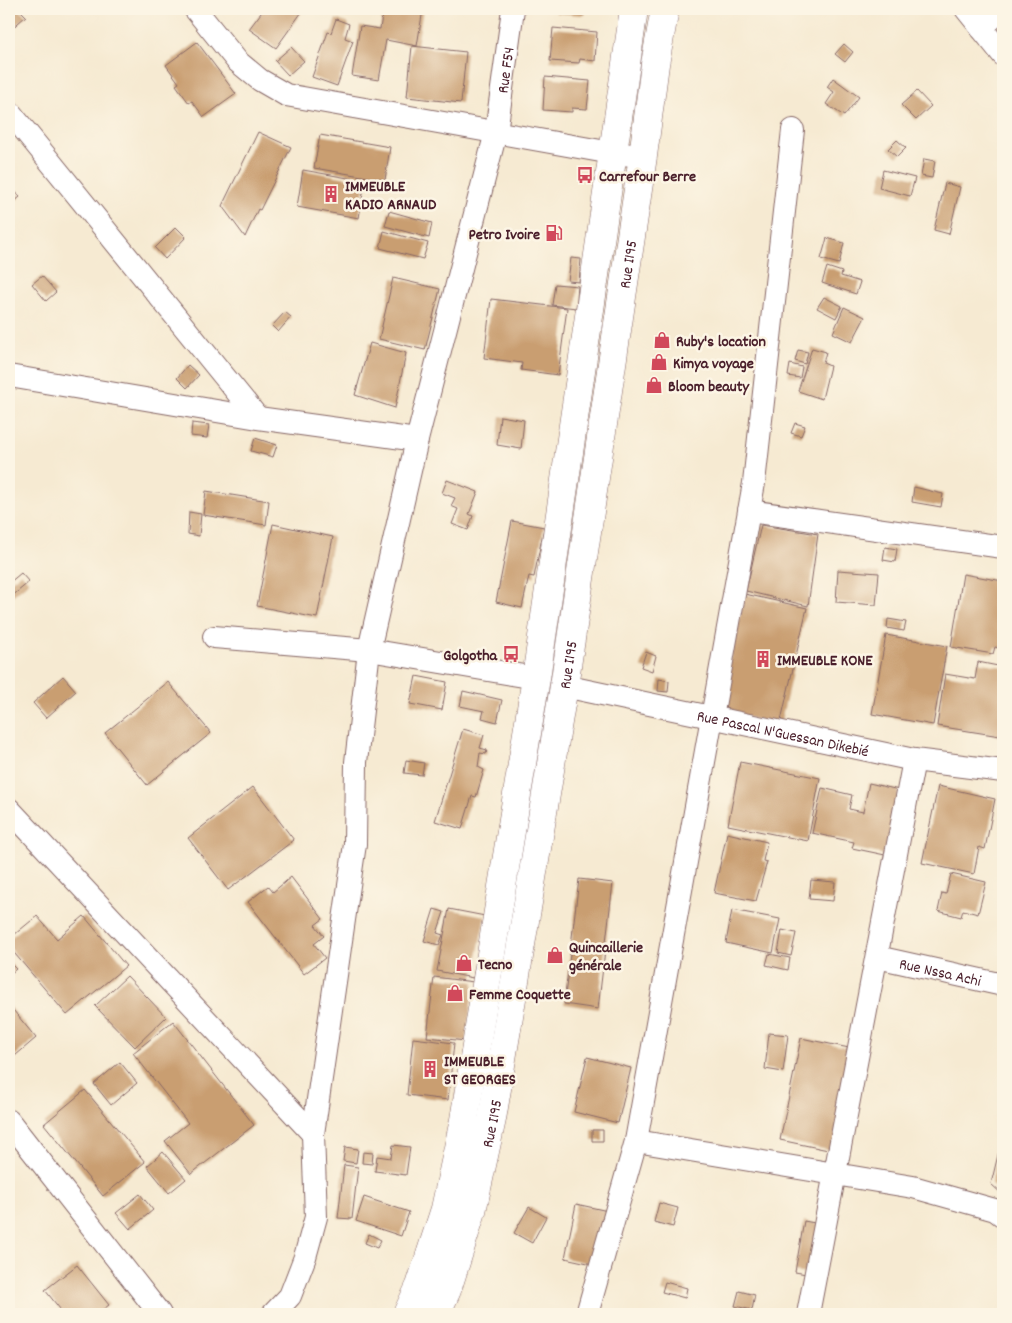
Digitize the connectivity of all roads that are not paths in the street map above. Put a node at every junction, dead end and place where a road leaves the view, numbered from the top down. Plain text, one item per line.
1 (195, 9) edge
2 (513, 9) edge
3 (634, 9) edge
4 (665, 9) edge
5 (966, 9) edge
6 (1003, 9) edge
7 (982, 28) junction
8 (1003, 55) edge
9 (9, 111) edge
10 (793, 130) dead end
11 (496, 132) junction
12 (612, 152) junction
13 (643, 156) junction
14 (9, 376) edge
15 (258, 418) junction
16 (417, 440) junction
17 (749, 511) junction
18 (1003, 547) edge
19 (214, 637) dead end
20 (369, 650) junction
21 (536, 678) junction
22 (564, 686) junction
23 (711, 717) junction
24 (914, 760) junction
25 (1003, 771) edge
26 (9, 809) edge
27 (877, 957) junction
28 (1003, 985) edge
29 (9, 1121) edge
30 (313, 1134) junction
31 (636, 1141) junction
32 (835, 1175) junction
33 (1003, 1216) edge
34 (160, 1314) edge
35 (273, 1314) edge
36 (407, 1314) edge
37 (436, 1314) edge
38 (587, 1314) edge
39 (808, 1314) edge

1 - 11 street
2 - 11 street, Rue F54
3 - 12 main road, Rue I195
4 - 13 main road, Rue I195
5 - 7 street
6 - 7 street
7 - 8 street
9 - 15 street
10 - 17 street
11 - 12 street
11 - 16 street, Rue F54
12 - 13 street
12 - 21 main road, Rue I195
13 - 22 main road, Rue I195
14 - 15 street
15 - 16 street
16 - 20 street, Rue F54
17 - 18 street
17 - 23 street
19 - 20 street
20 - 21 street
20 - 30 street, Rue F54
21 - 36 main road, Rue I195
22 - 23 street, Rue Pascal N'Guessan Dikebié
22 - 37 main road, Rue I195
23 - 24 street, Rue Pascal N'Guessan Dikebié
23 - 31 street
24 - 25 street, Rue Pascal N'Guessan Dikebié
24 - 27 street
26 - 30 street
27 - 28 street, Rue Nssa Achi
27 - 32 street
29 - 34 street
30 - 35 street, Rue F54
31 - 32 street
31 - 38 street
32 - 33 street
32 - 39 street

